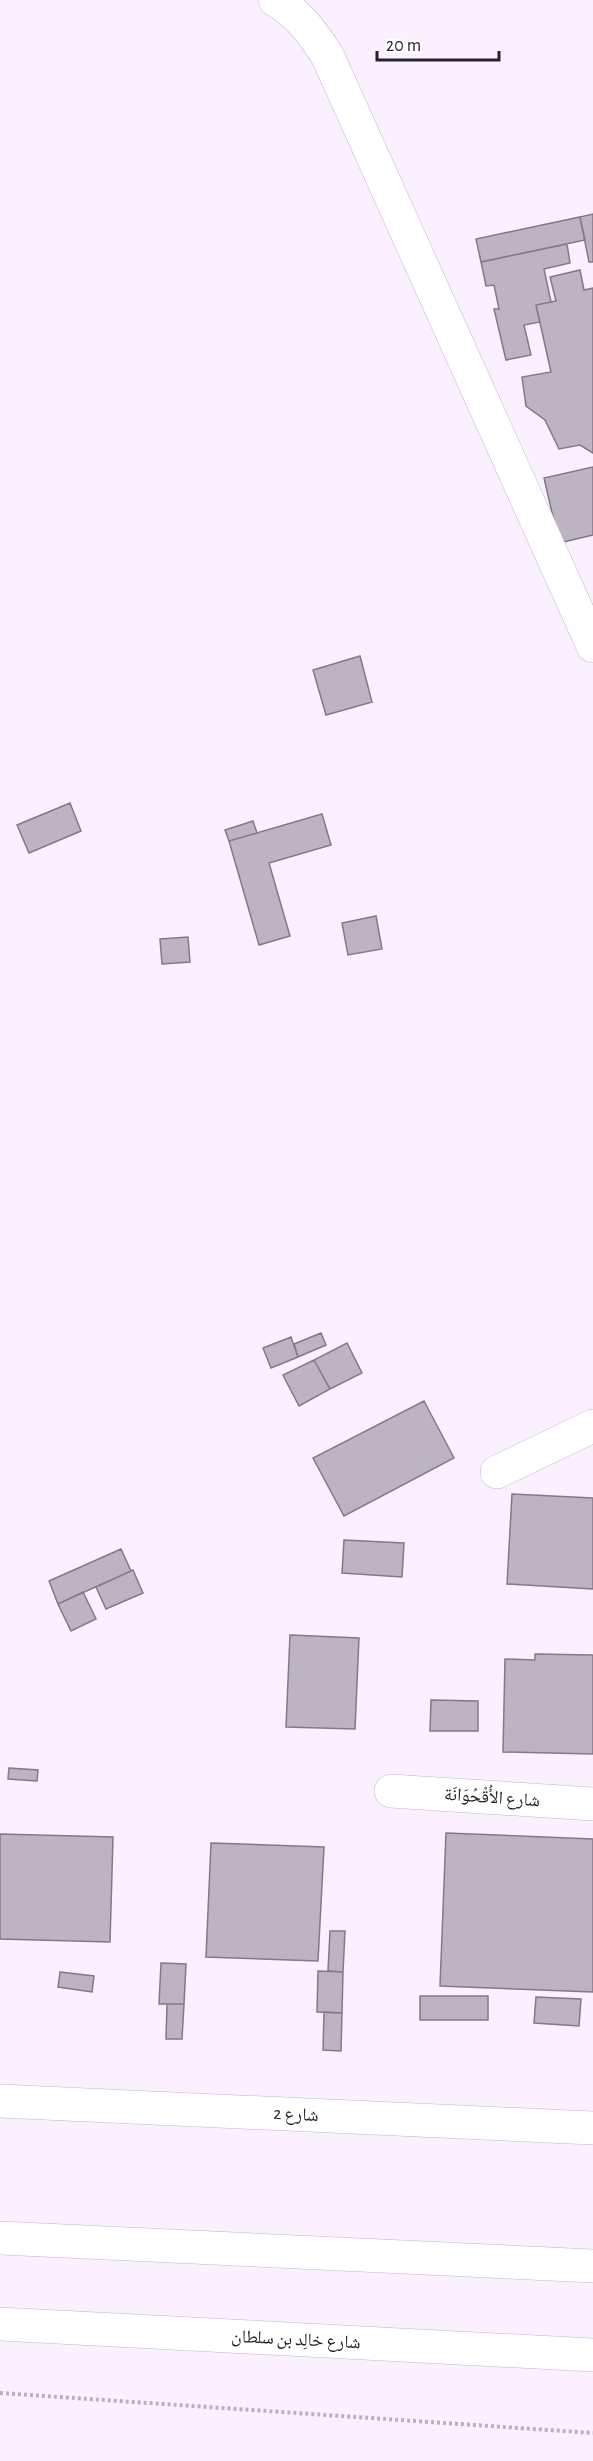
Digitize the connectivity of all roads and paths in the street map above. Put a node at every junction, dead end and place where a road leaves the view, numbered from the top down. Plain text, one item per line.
1 (275, 0) edge
2 (593, 646) edge
3 (593, 1426) edge
4 (497, 1472) dead end
5 (391, 1791) dead end
6 (593, 1804) edge
7 (0, 2101) edge
8 (593, 2128) edge
9 (0, 2238) edge
10 (593, 2266) edge
11 (0, 2324) edge
12 (593, 2355) edge
13 (0, 2393) edge
14 (593, 2433) edge

1 - 2 main road
3 - 4 main road
5 - 6 main road, شارع الأُقْحُوَانَة
7 - 8 main road, شارع 2
9 - 10 main road
11 - 12 main road, شارع خالِد بن سلطان
13 - 14 path

